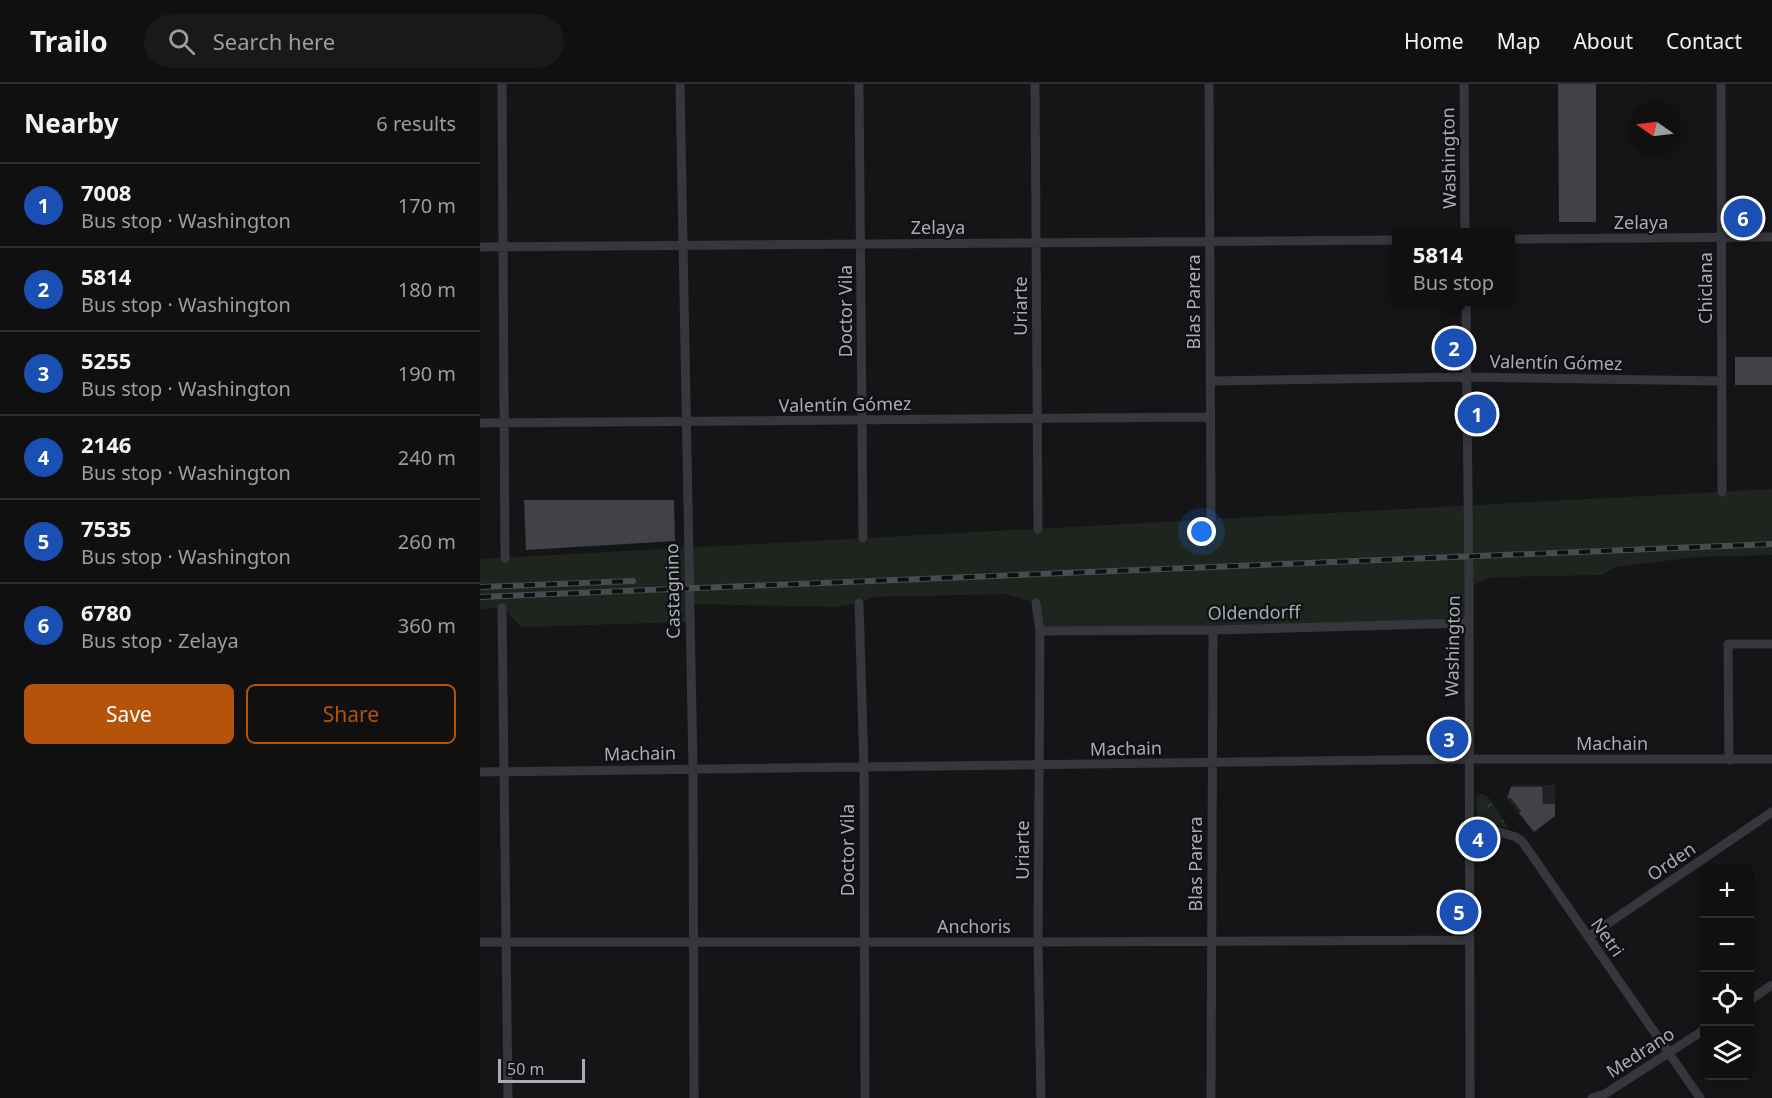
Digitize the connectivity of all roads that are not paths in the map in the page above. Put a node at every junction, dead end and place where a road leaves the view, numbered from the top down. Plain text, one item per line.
1 (502, 84) edge
2 (680, 84) edge
3 (859, 84) edge
4 (1035, 84) edge
5 (1209, 84) edge
6 (1464, 84) edge
7 (1722, 84) edge
8 (1466, 228) edge
9 (1772, 237) edge
10 (1722, 238) junction
11 (1515, 239) edge
12 (1392, 240) edge
13 (1210, 242) junction
14 (1036, 243) junction
15 (861, 244) junction
16 (682, 245) junction
17 (480, 247) edge
18 (503, 247) junction
19 (1466, 306) edge
20 (1467, 377) junction
21 (1210, 381) junction
22 (1722, 381) junction
23 (1210, 417) junction
24 (1037, 418) junction
25 (862, 420) junction
26 (685, 422) junction
27 (480, 423) edge
28 (504, 423) junction
29 (1722, 492) dead end
30 (1211, 519) dead end
31 (1038, 529) dead end
32 (863, 538) dead end
33 (505, 558) dead end
34 (859, 603) dead end
35 (1036, 603) dead end
36 (501, 608) dead end
37 (1468, 623) junction
38 (1214, 630) junction
39 (1040, 631) junction
40 (1772, 644) edge
41 (1468, 759) junction
42 (1772, 759) edge
43 (1729, 760) junction
44 (1212, 764) junction
45 (1039, 766) junction
46 (864, 768) junction
47 (693, 769) junction
48 (504, 771) junction
49 (480, 772) edge
50 (1772, 812) edge
51 (1469, 823) junction
52 (1588, 937) junction
53 (1469, 940) junction
54 (1211, 941) junction
55 (480, 942) edge
56 (506, 942) junction
57 (693, 942) junction
58 (864, 942) junction
59 (1038, 942) junction
60 (1772, 985) edge
61 (1754, 997) edge
62 (1700, 1033) edge
63 (1669, 1053) junction
64 (508, 1098) edge
65 (694, 1098) edge
66 (865, 1098) edge
67 (1041, 1098) edge
68 (1211, 1098) edge
69 (1470, 1098) edge
70 (1592, 1098) edge
71 (1700, 1098) edge

1 - 18 street
2 - 16 street, Castagnino
3 - 15 street, Doctor Vila
4 - 14 street, Uriarte
5 - 13 street, Blas Parera
6 - 8 street, Washington
7 - 10 street, Chiclana
9 - 10 street, Zelaya
10 - 11 street, Zelaya
10 - 22 street, Chiclana
12 - 13 street, Zelaya
13 - 14 street, Zelaya
13 - 21 street, Blas Parera
14 - 15 street, Zelaya
14 - 24 street, Uriarte
15 - 16 street, Zelaya
15 - 25 street, Doctor Vila
16 - 18 street, Zelaya
16 - 26 street, Castagnino
17 - 18 street, Zelaya
18 - 28 street
19 - 20 street, Washington
20 - 21 street, Valentín Gómez
20 - 22 street, Valentín Gómez
20 - 37 street, Washington
21 - 23 street, Blas Parera
22 - 29 street, Chiclana
23 - 24 street, Valentín Gómez
23 - 30 street, Blas Parera
24 - 25 street, Valentín Gómez
24 - 31 street, Uriarte
25 - 26 street, Valentín Gómez
25 - 32 street, Doctor Vila
26 - 28 street, Valentín Gómez
26 - 47 street, Castagnino
27 - 28 street, Valentín Gómez
28 - 33 street
34 - 46 street, Doctor Vila
35 - 39 street, Uriarte
36 - 48 street
37 - 38 street, Oldendorff
37 - 41 street, Washington
38 - 39 street, Oldendorff
38 - 44 street, Blas Parera
39 - 45 street, Uriarte
40 - 43 street
41 - 43 street, Machain
41 - 44 street, Machain
41 - 51 street, Washington
42 - 43 street, Machain
44 - 45 street, Machain
44 - 54 street, Blas Parera
45 - 46 street, Machain
45 - 59 street, Uriarte
46 - 47 street, Machain
46 - 58 street, Doctor Vila
47 - 48 street, Machain
47 - 57 street, Castagnino
48 - 49 street, Machain
48 - 56 street
50 - 52 street, Orden
51 - 52 street, Netri
51 - 53 street, Washington
52 - 63 street, Netri
53 - 54 street, Anchoris
53 - 69 street, Washington
54 - 59 street, Anchoris
54 - 68 street, Blas Parera
55 - 56 street, Anchoris
56 - 57 street, Anchoris
56 - 64 street
57 - 58 street, Anchoris
57 - 65 street, Castagnino
58 - 59 street, Anchoris
58 - 66 street, Doctor Vila
59 - 67 street, Uriarte
60 - 61 street
62 - 63 street, Medrano
63 - 70 street, Medrano
63 - 71 street, Netri

